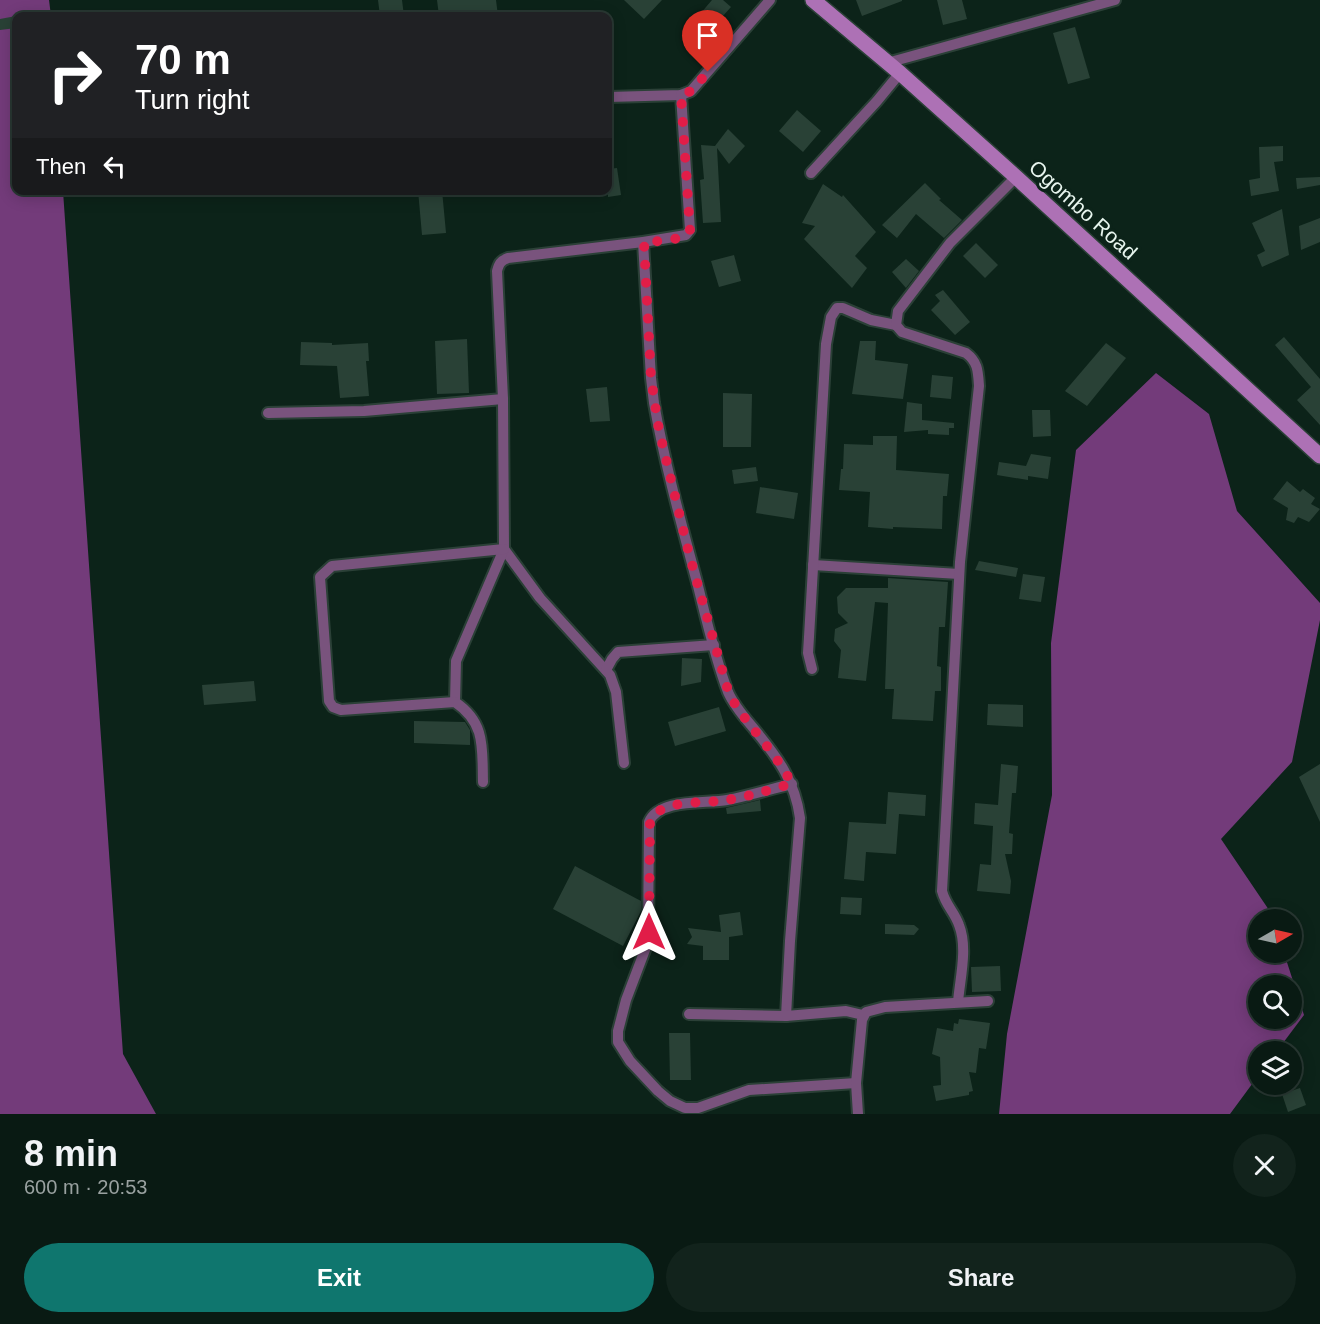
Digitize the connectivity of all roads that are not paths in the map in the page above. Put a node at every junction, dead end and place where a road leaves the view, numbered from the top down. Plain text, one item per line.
1 (770, 0) edge
2 (813, 0) edge
3 (1115, 0) edge
4 (887, 63) junction
5 (900, 73) junction
6 (681, 95) junction
7 (612, 97) edge
8 (811, 173) dead end
9 (1016, 177) junction
10 (644, 242) junction
11 (896, 325) junction
12 (503, 399) junction
13 (268, 413) dead end
14 (1320, 456) edge
15 (504, 549) junction
16 (813, 565) junction
17 (959, 574) junction
18 (714, 645) junction
19 (812, 669) dead end
20 (606, 670) junction
21 (455, 702) junction
22 (624, 763) dead end
23 (483, 782) dead end
24 (792, 784) junction
25 (988, 1001) dead end
26 (958, 1002) junction
27 (689, 1014) dead end
28 (863, 1015) junction
29 (786, 1016) junction
30 (856, 1083) junction
31 (858, 1114) edge

1 - 6 street
2 - 4 main road, Ogombo Road
3 - 4 street
4 - 5 main road, Ogombo Road
5 - 8 street
5 - 9 main road, Ogombo Road
6 - 7 street
6 - 10 street
9 - 11 street
9 - 14 main road, Ogombo Road
10 - 12 street
10 - 18 street
11 - 16 street
11 - 17 street
12 - 13 street
12 - 15 street
15 - 20 street
15 - 21 street
15 - 21 street
16 - 17 street
16 - 19 street
17 - 26 street
18 - 20 street
18 - 24 street
20 - 22 street
21 - 23 street
24 - 29 street
24 - 30 street
25 - 26 street
26 - 28 street
27 - 29 street
28 - 29 street
28 - 30 street
30 - 31 street

